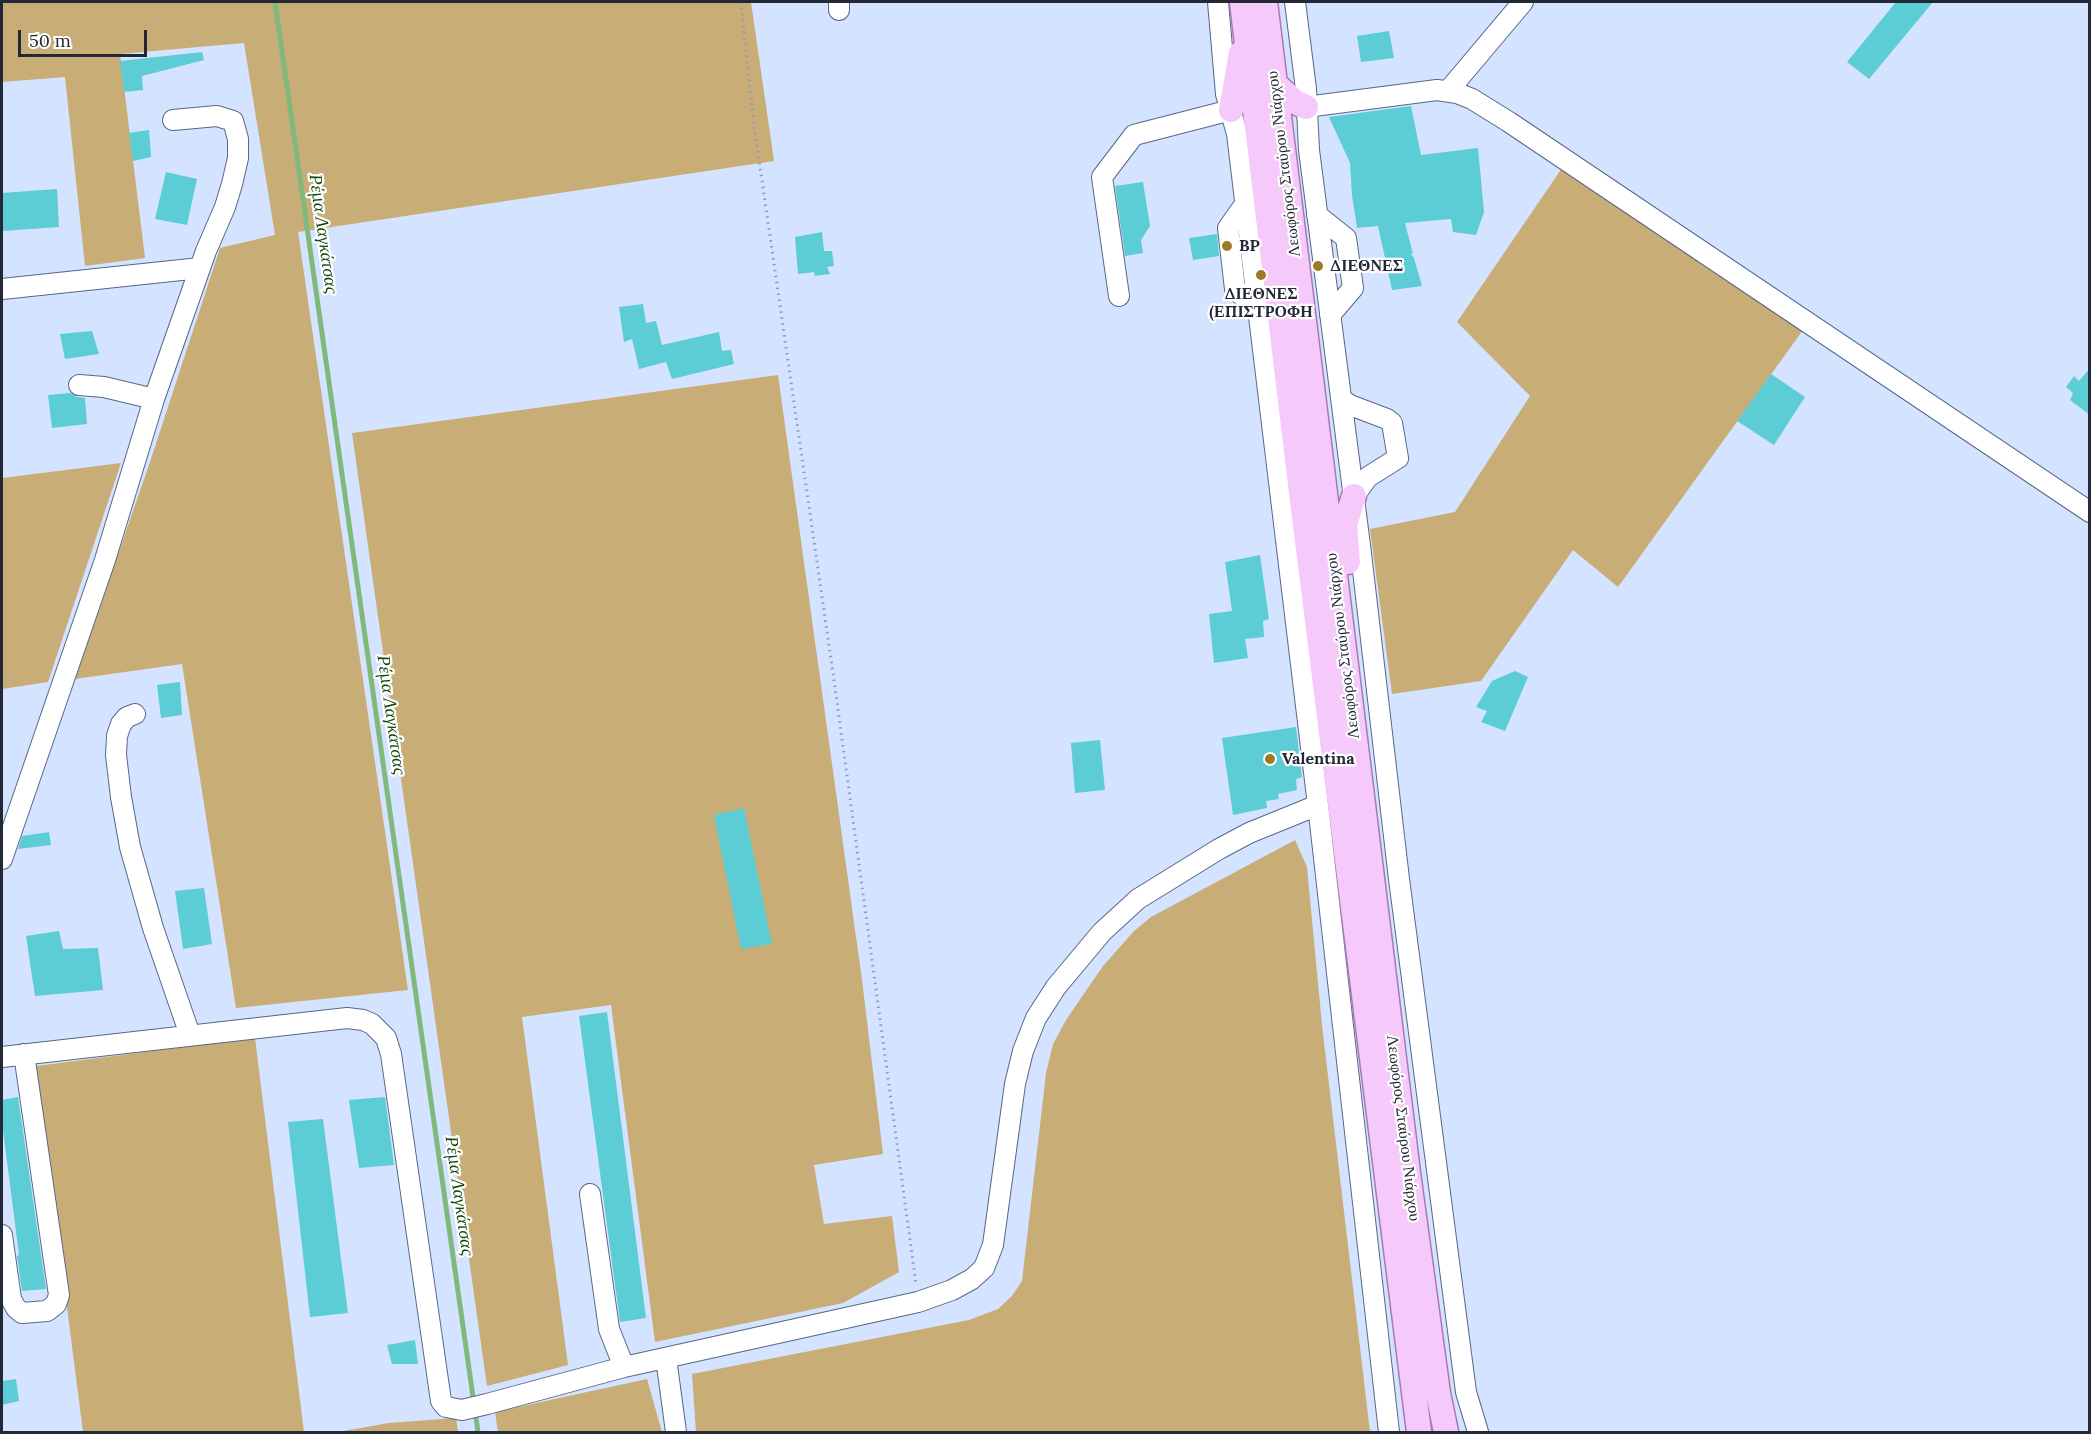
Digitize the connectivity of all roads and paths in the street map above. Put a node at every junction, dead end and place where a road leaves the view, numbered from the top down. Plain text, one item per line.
1 (741, 2) edge
2 (1218, 2) edge
3 (1242, 2) edge
4 (1265, 2) edge
5 (1295, 2) edge
6 (1523, 2) edge
7 (1246, 33) junction
8 (1275, 84) junction
9 (1448, 91) junction
10 (1306, 107) junction
11 (1231, 110) junction
12 (173, 120) dead end
13 (1317, 215) junction
14 (200, 268) junction
15 (2, 289) edge
16 (1119, 296) dead end
17 (1330, 315) junction
18 (79, 385) dead end
19 (154, 399) junction
20 (1341, 399) junction
21 (1354, 496) junction
22 (2090, 512) edge
23 (1344, 659) junction
24 (135, 714) dead end
25 (1318, 805) junction
26 (2, 859) edge
27 (190, 1035) junction
28 (24, 1054) junction
29 (2, 1057) edge
30 (590, 1194) dead end
31 (2, 1235) edge
32 (918, 1302) junction
33 (666, 1358) junction
34 (624, 1367) junction
35 (676, 1432) edge
36 (1389, 1432) edge
37 (1419, 1432) edge
38 (1446, 1432) edge
39 (1478, 1432) edge

1 - 32 path
2 - 11 street
3 - 7 main road, Λεωφόρος Σταύρου Νιάρχου
4 - 8 main road, Λεωφόρος Σταύρου Νιάρχου
5 - 10 street
6 - 9 street
7 - 11 main road
7 - 37 main road, Λεωφόρος Σταύρου Νιάρχου
8 - 10 main road
8 - 23 main road, Λεωφόρος Σταύρου Νιάρχου
9 - 10 street
9 - 22 street
10 - 13 street
11 - 16 street
11 - 25 street
12 - 14 street
13 - 17 street
13 - 17 street
14 - 15 street
14 - 19 street
17 - 20 street
18 - 19 street
19 - 26 street
20 - 21 street
20 - 21 street
21 - 23 main road
21 - 39 street
23 - 38 main road, Λεωφόρος Σταύρου Νιάρχου
24 - 27 street
25 - 32 street
25 - 36 street
27 - 28 street
27 - 34 street
28 - 29 street
28 - 31 street
30 - 34 street
32 - 33 street
33 - 34 street
33 - 35 street

